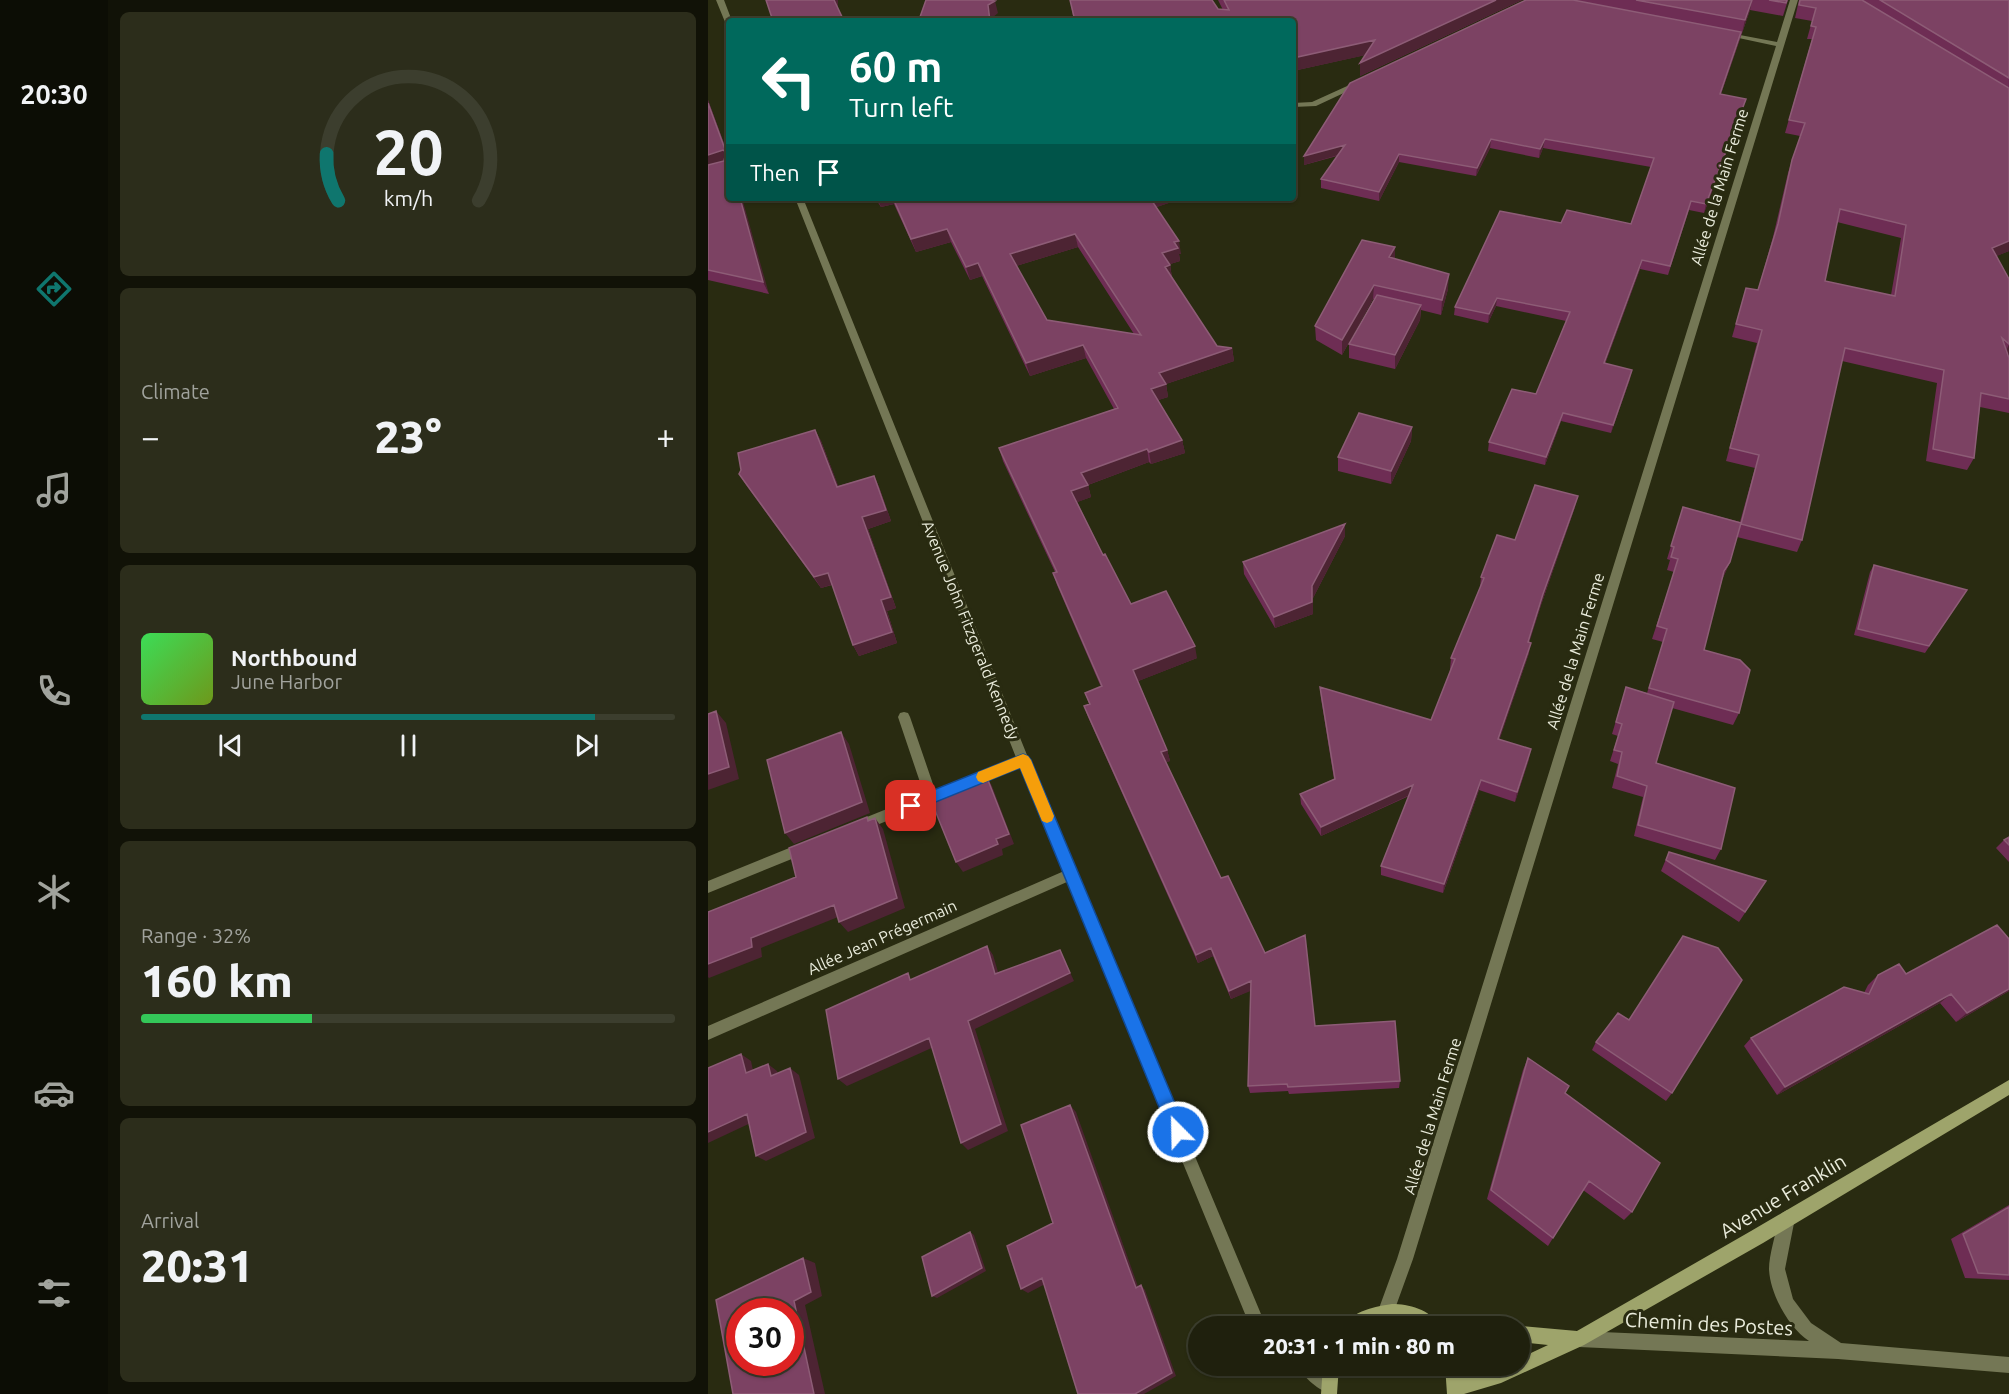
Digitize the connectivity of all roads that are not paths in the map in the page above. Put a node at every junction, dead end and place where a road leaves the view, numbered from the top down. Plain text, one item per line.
1 (720, 0) edge
2 (1794, 0) edge
3 (727, 18) edge
4 (1716, 32) edge
5 (1780, 45) junction
6 (1372, 78) edge
7 (1296, 105) edge
8 (800, 201) edge
9 (904, 717) dead end
10 (1023, 760) junction
11 (931, 797) junction
12 (846, 832) edge
13 (814, 844) edge
14 (1071, 874) junction
15 (708, 887) edge
16 (708, 1033) edge
17 (2009, 1087) edge
18 (1787, 1218) junction
19 (1386, 1311) junction
20 (1254, 1316) edge
21 (1368, 1316) edge
22 (1412, 1316) edge
23 (1530, 1335) edge
24 (1578, 1339) junction
25 (1838, 1351) junction
26 (2009, 1365) edge
27 (1317, 1376) edge
28 (1454, 1376) edge
29 (1329, 1389) edge
30 (1456, 1391) edge

1 - 3 street
2 - 5 street, Allée de la Main Ferme
4 - 5 street
5 - 19 street, Allée de la Main Ferme
6 - 7 street
8 - 10 street, Avenue John Fitzgerald Kennedy
9 - 11 street
10 - 11 street
10 - 14 street, Avenue John Fitzgerald Kennedy
11 - 12 street
13 - 15 street
14 - 16 street, Allée Jean Prégermain
14 - 20 street, Avenue John Fitzgerald Kennedy
17 - 18 street, Avenue Franklin
18 - 24 street, Avenue Franklin
18 - 25 street, Chemin des Postes
19 - 21 street
19 - 22 street
23 - 24 street
24 - 25 street, Chemin des Postes
24 - 30 street, Avenue Franklin
25 - 26 street, Chemin des Postes
27 - 29 street
28 - 30 street

